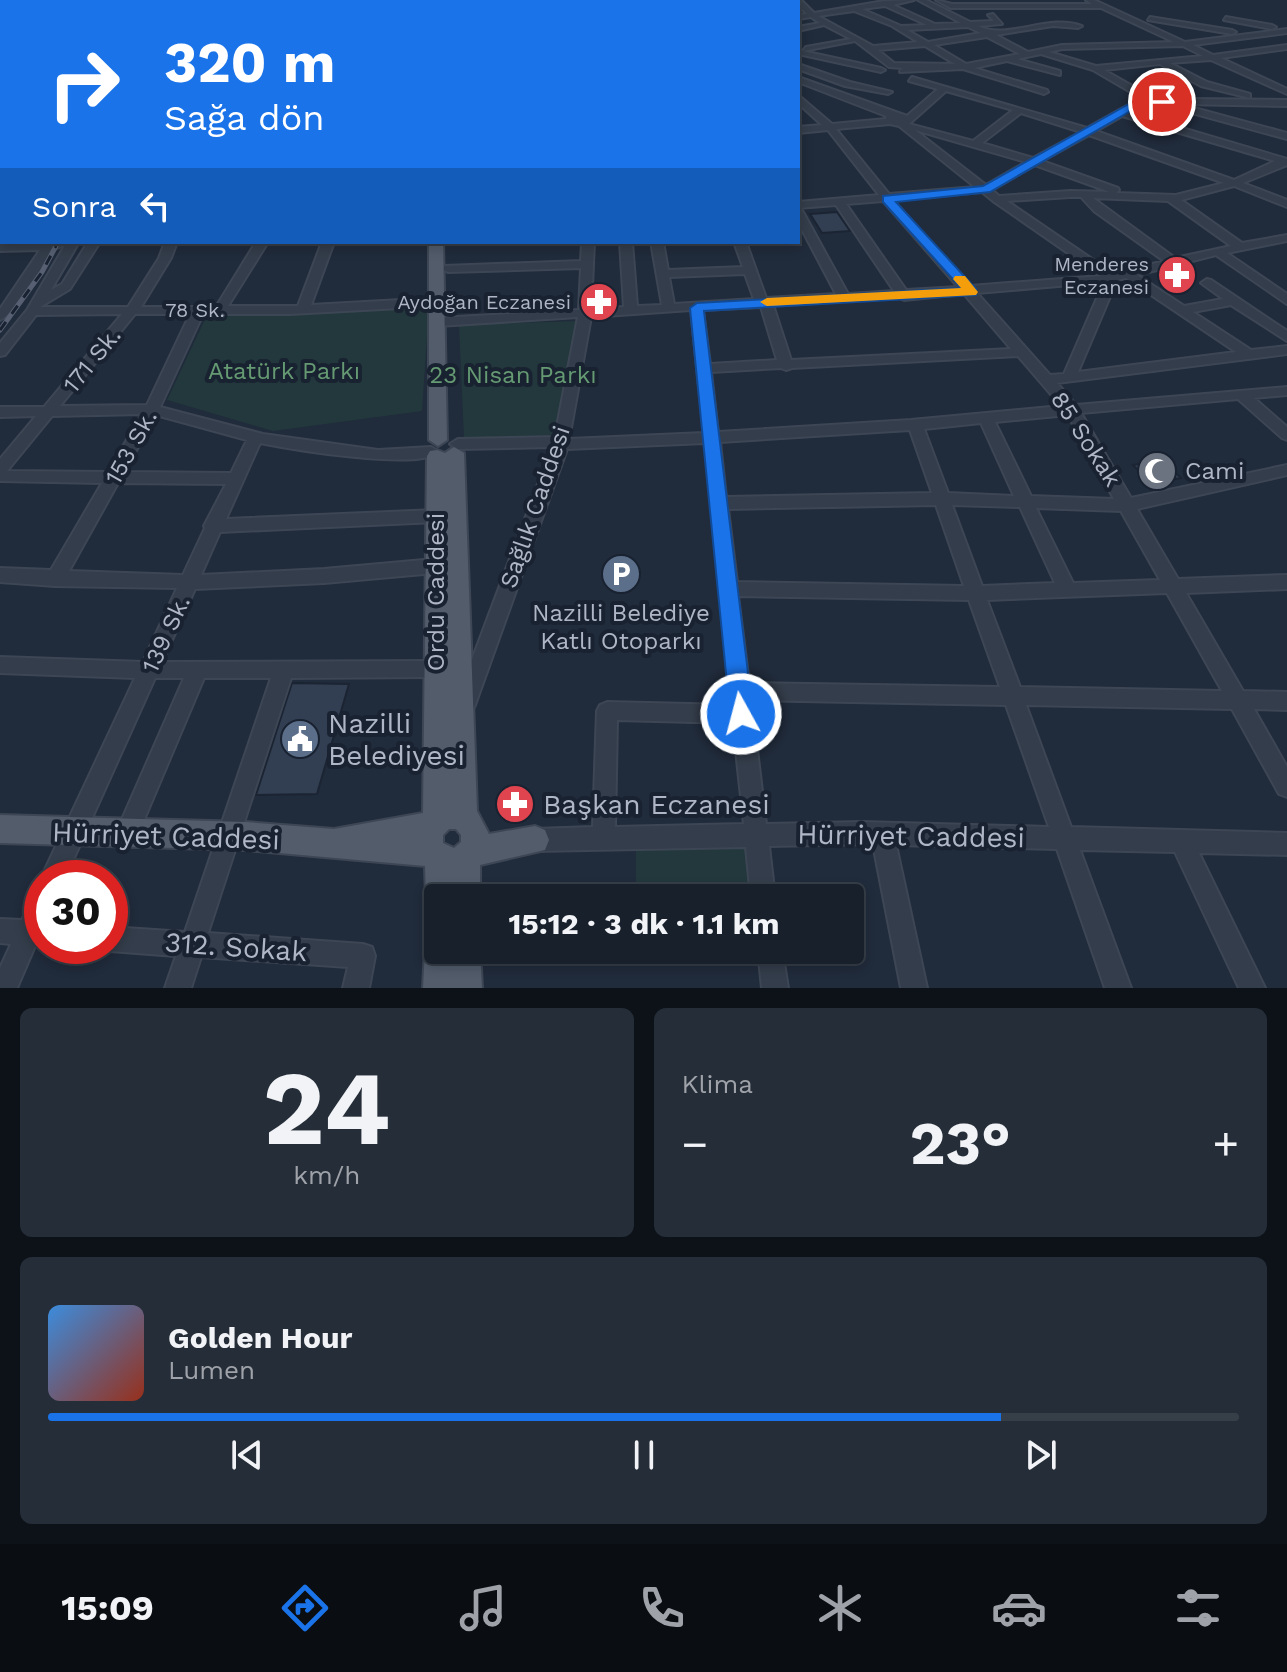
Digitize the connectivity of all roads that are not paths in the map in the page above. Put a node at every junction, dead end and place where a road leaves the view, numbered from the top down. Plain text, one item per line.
1 (864, 0) edge
2 (911, 0) edge
3 (921, 0) edge
4 (939, 0) edge
5 (978, 0) edge
6 (1031, 0) edge
7 (1089, 0) edge
8 (885, 2) edge
9 (1103, 3) edge
10 (1055, 4) junction
11 (986, 5) junction
12 (1023, 5) junction
13 (853, 8) junction
14 (1115, 11) junction
15 (1057, 13) junction
16 (803, 14) edge
17 (1037, 14) junction
18 (996, 15) junction
19 (955, 17) junction
20 (1150, 19) junction
21 (1226, 19) dead end
22 (1053, 24) junction
23 (821, 25) junction
24 (972, 25) junction
25 (938, 26) junction
26 (1078, 26) junction
27 (1194, 26) junction
28 (1032, 27) junction
29 (899, 28) junction
30 (800, 29) edge
31 (1287, 30) edge
32 (1088, 32) dead end
33 (988, 33) junction
34 (910, 34) junction
35 (1042, 34) dead end
36 (1252, 35) junction
37 (1098, 39) dead end
38 (1186, 39) junction
39 (1052, 40) dead end
40 (852, 41) junction
41 (862, 42) junction
42 (1198, 42) junction
43 (926, 44) junction
44 (1108, 45) junction
45 (1062, 47) junction
46 (1287, 47) edge
47 (871, 48) junction
48 (800, 50) edge
49 (1035, 51) junction
50 (1025, 53) junction
51 (1228, 55) junction
52 (1215, 57) junction
53 (1002, 58) junction
54 (1160, 61) junction
55 (800, 65) edge
56 (800, 66) edge
57 (964, 66) junction
58 (1096, 68) junction
59 (889, 70) junction
60 (1057, 73) dead end
61 (800, 80) edge
62 (865, 88) junction
63 (944, 88) junction
64 (1284, 89) edge
65 (888, 92) dead end
66 (1044, 92) dead end
67 (851, 98) junction
68 (1147, 98) junction
69 (800, 100) edge
70 (1162, 102) junction
71 (1264, 102) junction
72 (1287, 103) edge
73 (1020, 109) junction
74 (1122, 113) junction
75 (900, 120) junction
76 (1287, 126) edge
77 (831, 128) junction
78 (800, 130) edge
79 (1092, 132) junction
80 (1275, 133) junction
81 (1287, 136) edge
82 (975, 144) junction
83 (1248, 149) junction
84 (1036, 162) junction
85 (1286, 162) edge
86 (1235, 183) junction
87 (986, 189) junction
88 (1083, 194) junction
89 (1126, 195) junction
90 (1171, 198) junction
91 (887, 199) junction
92 (997, 199) junction
93 (839, 202) junction
94 (1287, 204) edge
95 (800, 205) edge
96 (800, 216) edge
97 (1287, 238) edge
98 (1273, 240) junction
99 (50, 244) edge
100 (73, 244) edge
101 (93, 244) edge
102 (170, 244) edge
103 (261, 244) edge
104 (327, 244) edge
105 (436, 244) edge
106 (446, 244) edge
107 (588, 244) edge
108 (626, 244) edge
109 (657, 244) edge
110 (741, 244) edge
111 (0, 247) edge
112 (1240, 247) junction
113 (1287, 249) edge
114 (1217, 251) junction
115 (1173, 262) junction
116 (587, 264) junction
117 (448, 268) junction
118 (749, 270) junction
119 (663, 274) junction
120 (1128, 274) junction
121 (1112, 278) junction
122 (1207, 283) dead end
123 (971, 292) junction
124 (904, 296) junction
125 (844, 298) junction
126 (1287, 300) edge
127 (1233, 301) junction
128 (437, 302) junction
129 (763, 302) junction
130 (6, 303) edge
131 (35, 307) junction
132 (697, 308) junction
133 (133, 309) junction
134 (303, 309) junction
135 (669, 310) junction
136 (1184, 310) junction
137 (198, 311) junction
138 (219, 311) junction
139 (631, 312) junction
140 (585, 315) junction
141 (0, 316) edge
142 (444, 321) junction
143 (1287, 337) edge
144 (1287, 350) edge
145 (0, 352) edge
146 (1023, 352) junction
147 (1249, 355) junction
148 (786, 366) junction
149 (703, 368) junction
150 (1069, 377) junction
151 (1047, 380) junction
152 (1287, 391) edge
153 (1241, 394) junction
154 (1071, 408) junction
155 (51, 409) junction
156 (152, 409) junction
157 (0, 412) edge
158 (985, 417) junction
159 (915, 424) junction
160 (1287, 435) edge
161 (256, 436) junction
162 (710, 439) junction
163 (560, 444) junction
164 (445, 447) junction
165 (0, 469) edge
166 (1287, 470) edge
167 (0, 476) edge
168 (115, 477) junction
169 (235, 479) junction
170 (941, 499) junction
171 (1026, 502) junction
172 (717, 503) junction
173 (1127, 505) junction
174 (436, 516) junction
175 (212, 526) junction
176 (435, 566) junction
177 (0, 575) edge
178 (55, 579) junction
179 (190, 582) junction
180 (1287, 582) edge
181 (727, 589) junction
182 (1174, 589) junction
183 (1068, 591) junction
184 (975, 593) junction
185 (2, 667) edge
186 (198, 669) junction
187 (284, 669) junction
188 (436, 669) junction
189 (149, 670) junction
190 (739, 691) junction
191 (1012, 696) junction
192 (1238, 701) junction
193 (1287, 701) edge
194 (741, 714) junction
195 (460, 717) junction
196 (1287, 787) edge
197 (0, 829) edge
198 (75, 831) junction
199 (127, 833) junction
200 (755, 834) junction
201 (882, 834) junction
202 (228, 836) junction
203 (604, 838) junction
204 (1062, 838) junction
205 (535, 840) joint
206 (454, 841) junction
207 (1182, 842) junction
208 (1287, 844) edge
209 (61, 860) edge
210 (444, 884) edge
211 (462, 884) edge
212 (761, 884) edge
213 (0, 931) edge
214 (24, 932) edge
215 (128, 940) edge
216 (192, 944) junction
217 (24, 953) edge
218 (440, 964) edge
219 (465, 964) edge
220 (772, 964) edge
221 (4, 988) edge
222 (178, 988) edge
223 (356, 988) edge
224 (439, 988) edge
225 (466, 988) edge
226 (775, 988) edge
227 (914, 988) edge
228 (1118, 988) edge
229 (1252, 988) edge

1 - 13 street
2 - 8 street
3 - 19 street
4 - 11 street
5 - 11 street
6 - 10 street
7 - 9 street
8 - 13 street
8 - 25 street
9 - 10 street
9 - 14 street
9 - 20 street
10 - 12 street
11 - 12 street
11 - 18 street
12 - 17 street
13 - 16 street
13 - 29 street
14 - 15 street
14 - 38 street
15 - 17 street
15 - 26 street
16 - 23 street
16 - 41 street
17 - 18 street
17 - 22 street
18 - 19 street
18 - 24 street
19 - 24 street
20 - 27 street
20 - 38 street
21 - 31 street
22 - 26 street
22 - 28 street
23 - 30 street
23 - 40 street
24 - 25 street
24 - 33 street
25 - 29 street
26 - 32 street
27 - 36 street
27 - 38 street
28 - 33 street
28 - 35 street
29 - 34 street
31 - 36 street
33 - 43 street
33 - 50 street
34 - 41 street
34 - 43 street
36 - 42 street
37 - 44 street
38 - 42 street
38 - 44 street
38 - 52 street
39 - 45 street
40 - 48 street
40 - 59 street
41 - 47 street
42 - 51 street
43 - 47 street
43 - 57 street
44 - 45 street
45 - 49 street
46 - 51 street
47 - 59 street
48 - 59 street
49 - 50 street
49 - 58 street
50 - 53 street
51 - 52 street
52 - 54 street
52 - 64 street
53 - 57 street
53 - 60 street
54 - 58 street
54 - 71 street
55 - 59 street
56 - 62 street
57 - 59 street
57 - 66 street
58 - 68 street
59 - 62 street
59 - 63 street
61 - 67 street
62 - 65 street
62 - 67 street
63 - 73 street
63 - 75 street
67 - 75 street
68 - 70 street
68 - 74 street
69 - 77 street, 85 Sokak
70 - 71 street
70 - 80 street
71 - 72 street
73 - 79 street
73 - 82 street
74 - 79 street
74 - 83 street
75 - 77 street
75 - 82 street
75 - 87 street
76 - 80 street
77 - 78 street
77 - 91 street, 85 Sokak
79 - 84 street
79 - 86 street
80 - 81 street
80 - 83 street
82 - 84 street
83 - 85 street
84 - 87 street
84 - 89 street
85 - 86 street
86 - 90 street
86 - 94 street
87 - 91 street
87 - 92 street
88 - 89 street
88 - 92 street
88 - 115 street
89 - 90 street
90 - 112 street
91 - 93 street
91 - 123 street, 85 Sokak
92 - 121 street
93 - 95 street
93 - 124 street
96 - 125 street
97 - 98 street
98 - 112 street
98 - 113 street
99 - 111 street
99 - 130 street
100 - 131 street
101 - 131 street
102 - 133 street, 171 Sk.
103 - 138 street
104 - 134 street
105 - 128 main road, Ordu Caddesi
106 - 117 main road, Ordu Caddesi
107 - 116 street, Sağlık Caddesi
108 - 139 street
109 - 119 street
110 - 118 street
112 - 114 street
114 - 115 street
114 - 126 street
115 - 120 street
116 - 117 street
116 - 140 street, Sağlık Caddesi
117 - 142 main road, Ordu Caddesi
118 - 119 street
118 - 129 street
119 - 135 street
120 - 121 street
120 - 136 street
121 - 123 street
121 - 150 street
122 - 127 street
123 - 124 street
123 - 146 street, 85 Sokak
124 - 125 street
125 - 129 street
127 - 136 street
127 - 143 street
128 - 134 street, 78 Sk.
128 - 142 main road, Ordu Caddesi
129 - 132 street
129 - 148 street
130 - 141 street
131 - 133 street, 78 Sk.
131 - 145 street
132 - 135 street
132 - 149 street
133 - 137 street, 78 Sk.
133 - 155 street, 171 Sk.
134 - 138 street, 78 Sk.
135 - 139 street
136 - 147 street
137 - 138 street, 78 Sk.
137 - 156 street, 153 Sk.
139 - 140 street
140 - 142 street
140 - 163 street, Sağlık Caddesi
142 - 164 main road, Ordu Caddesi
144 - 147 street
146 - 148 street
146 - 151 street, 85 Sokak
147 - 150 street
148 - 149 street
149 - 162 street
150 - 151 street
151 - 154 street, 85 Sokak
152 - 153 street
153 - 154 street
153 - 160 street
154 - 158 street
154 - 173 street, 85 Sokak
155 - 156 street
155 - 157 street
155 - 165 street, 171 Sk.
156 - 161 street
156 - 168 street, 153 Sk.
158 - 159 street
158 - 171 street
159 - 162 street
159 - 170 street
161 - 164 street
161 - 169 street, 139 Sk.
162 - 163 street
162 - 172 street
163 - 164 street
163 - 195 street, Sağlık Caddesi
164 - 174 main road, Ordu Caddesi
164 - 195 main road, Ordu Caddesi
166 - 173 street
167 - 168 street
168 - 169 street
168 - 178 street, 153 Sk.
169 - 175 street, 139 Sk.
170 - 171 street
170 - 172 street
170 - 184 street
171 - 173 street
171 - 183 street
172 - 181 street
173 - 182 street, 85 Sokak
174 - 175 street
174 - 176 main road, Ordu Caddesi
175 - 179 street, 139 Sk.
176 - 179 street
176 - 188 main road, Ordu Caddesi
177 - 178 street
178 - 179 street
179 - 189 street, 139 Sk.
180 - 182 street
181 - 184 street
181 - 190 street
182 - 183 street
182 - 192 street, 85 Sokak
183 - 184 street
184 - 191 street
185 - 189 street
186 - 187 street
186 - 189 street
186 - 199 street
187 - 188 street
187 - 202 street
188 - 206 main road, Ordu Caddesi
189 - 198 street, 139 Sk.
190 - 191 street
190 - 194 street
191 - 192 street
191 - 204 street
192 - 193 street
192 - 196 street, 85 Sokak
194 - 200 street
194 - 203 street
195 - 206 main road, Ordu Caddesi
197 - 198 main road, Hürriyet Caddesi
198 - 199 main road, Hürriyet Caddesi
198 - 209 street, 139 Sk.
199 - 202 main road, Hürriyet Caddesi
200 - 201 street, Hürriyet Caddesi
200 - 203 street, Hürriyet Caddesi
200 - 212 street
201 - 204 street, Hürriyet Caddesi
201 - 227 street
202 - 206 main road, Hürriyet Caddesi
202 - 216 street
203 - 205 street, Hürriyet Caddesi
204 - 207 street, Hürriyet Caddesi
204 - 228 street
205 - 206 main road, Hürriyet Caddesi
206 - 210 main road
206 - 211 main road
207 - 208 street, Hürriyet Caddesi
207 - 229 street
213 - 214 street
215 - 216 street, 312. Sokak
216 - 222 street
216 - 223 street, 312. Sokak
217 - 221 street
218 - 224 main road
219 - 225 main road
220 - 226 street

